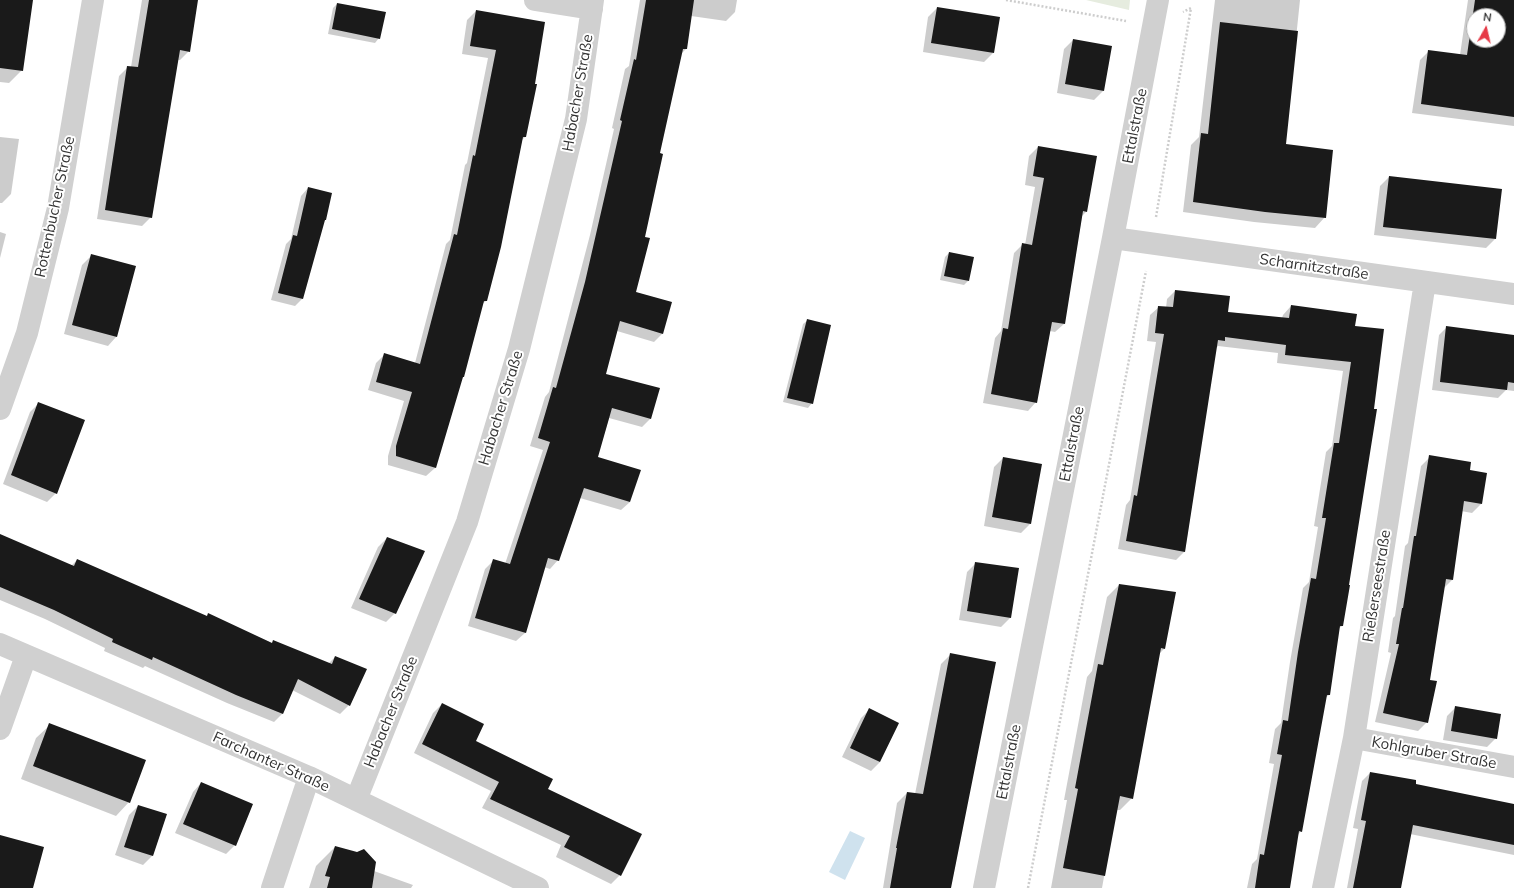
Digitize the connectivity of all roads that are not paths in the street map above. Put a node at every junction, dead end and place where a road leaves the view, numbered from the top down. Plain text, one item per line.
1 (93, 0) edge
2 (535, 0) edge
3 (1158, 0) edge
4 (592, 5) edge
5 (1113, 238) junction
6 (1425, 282) junction
7 (1514, 294) edge
8 (0, 409) edge
9 (0, 644) edge
10 (26, 656) junction
11 (0, 729) edge
12 (1354, 738) junction
13 (1514, 767) edge
14 (309, 778) junction
15 (356, 800) junction
16 (272, 888) edge
17 (538, 888) edge
18 (984, 888) edge
19 (1323, 888) edge

1 - 8 street, Rottenbucher Straße
2 - 4 street
3 - 5 street, Ettalstraße
4 - 15 street, Habacher Straße
5 - 6 street, Scharnitzstraße
5 - 18 street, Ettalstraße
6 - 7 street, Scharnitzstraße
6 - 12 street, Rießerseestraße
9 - 10 street, Farchanter Straße
10 - 11 street
10 - 14 street, Farchanter Straße
12 - 13 street, Kohlgruber Straße
12 - 19 street, Rießerseestraße
14 - 15 street, Farchanter Straße
14 - 16 street
15 - 17 street, Farchanter Straße

